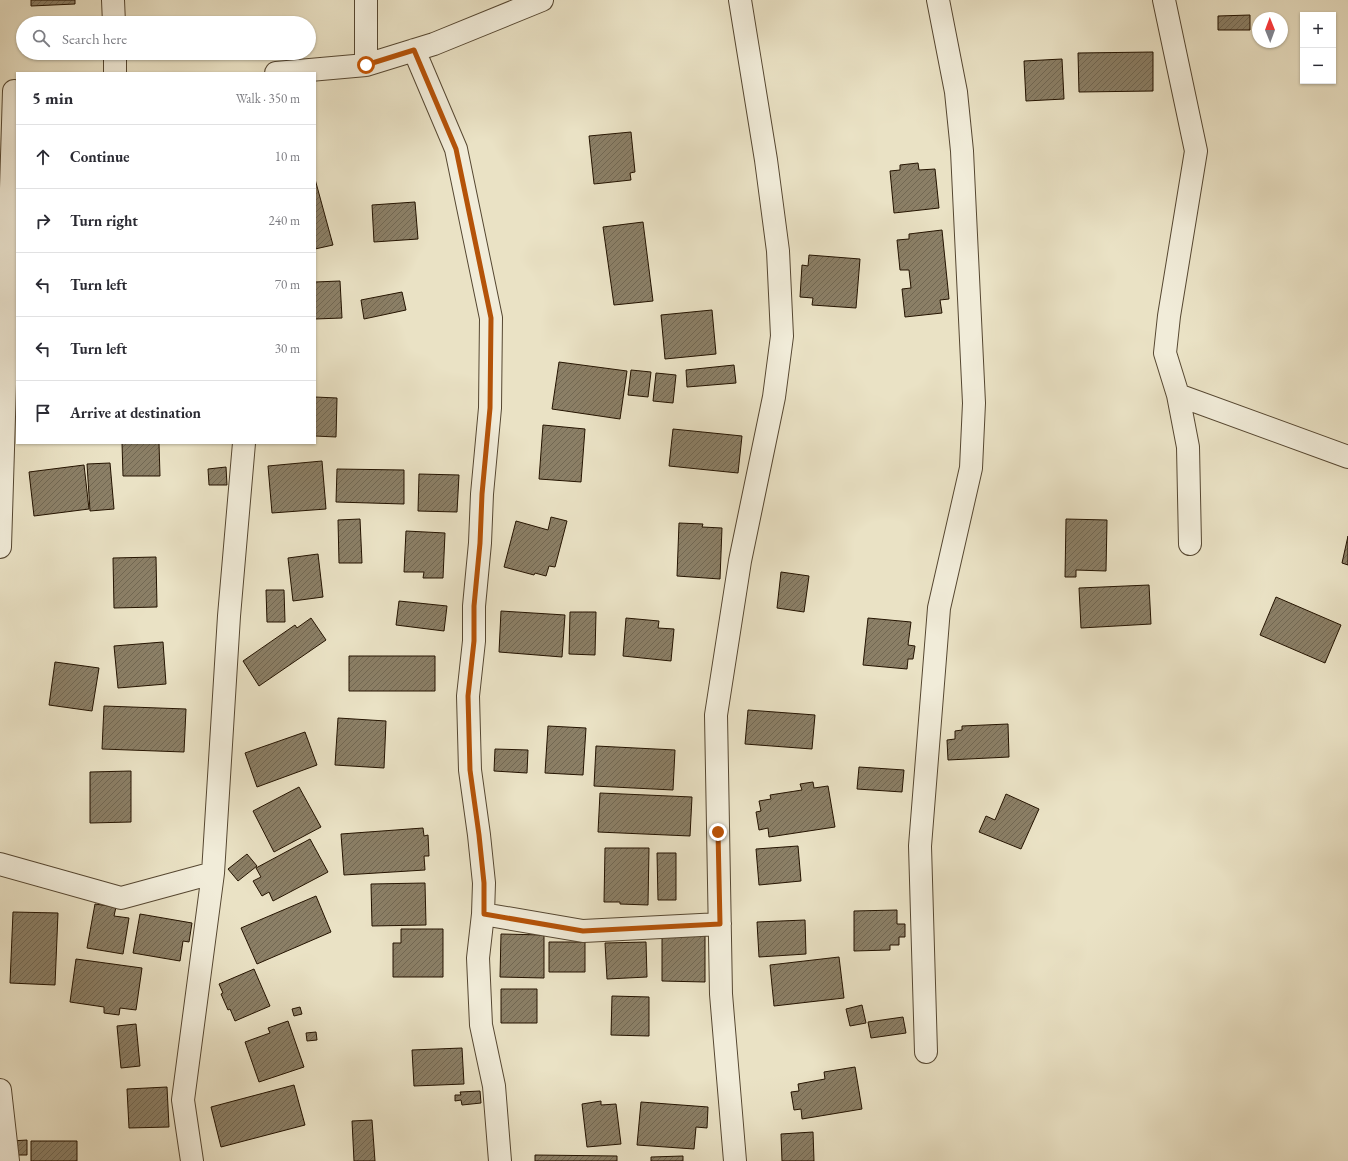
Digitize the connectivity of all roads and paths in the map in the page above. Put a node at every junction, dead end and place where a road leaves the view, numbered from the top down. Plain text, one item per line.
1 (113, 0) edge
2 (366, 0) edge
3 (542, 0) edge
4 (740, 0) edge
5 (938, 0) edge
6 (1164, 0) edge
7 (114, 16) edge
8 (414, 50) junction
9 (115, 60) edge
10 (366, 65) junction
11 (115, 72) edge
12 (287, 72) edge
13 (10, 91) edge
14 (1178, 394) junction
15 (244, 444) edge
16 (1348, 457) edge
17 (1190, 544) dead end
18 (0, 547) edge
19 (0, 864) edge
20 (213, 873) junction
21 (484, 914) junction
22 (720, 924) junction
23 (926, 1052) dead end
24 (1, 1102) edge
25 (8, 1161) edge
26 (192, 1161) edge
27 (500, 1161) edge
28 (735, 1161) edge

1 - 7 street
2 - 10 street
3 - 8 street
4 - 22 street
5 - 23 street
6 - 14 street
8 - 10 street
8 - 21 street
9 - 11 street
10 - 12 street
13 - 18 street
14 - 16 street
14 - 17 street
15 - 20 street
19 - 20 street
20 - 26 street
21 - 22 street
21 - 27 street
22 - 28 street
24 - 25 street

